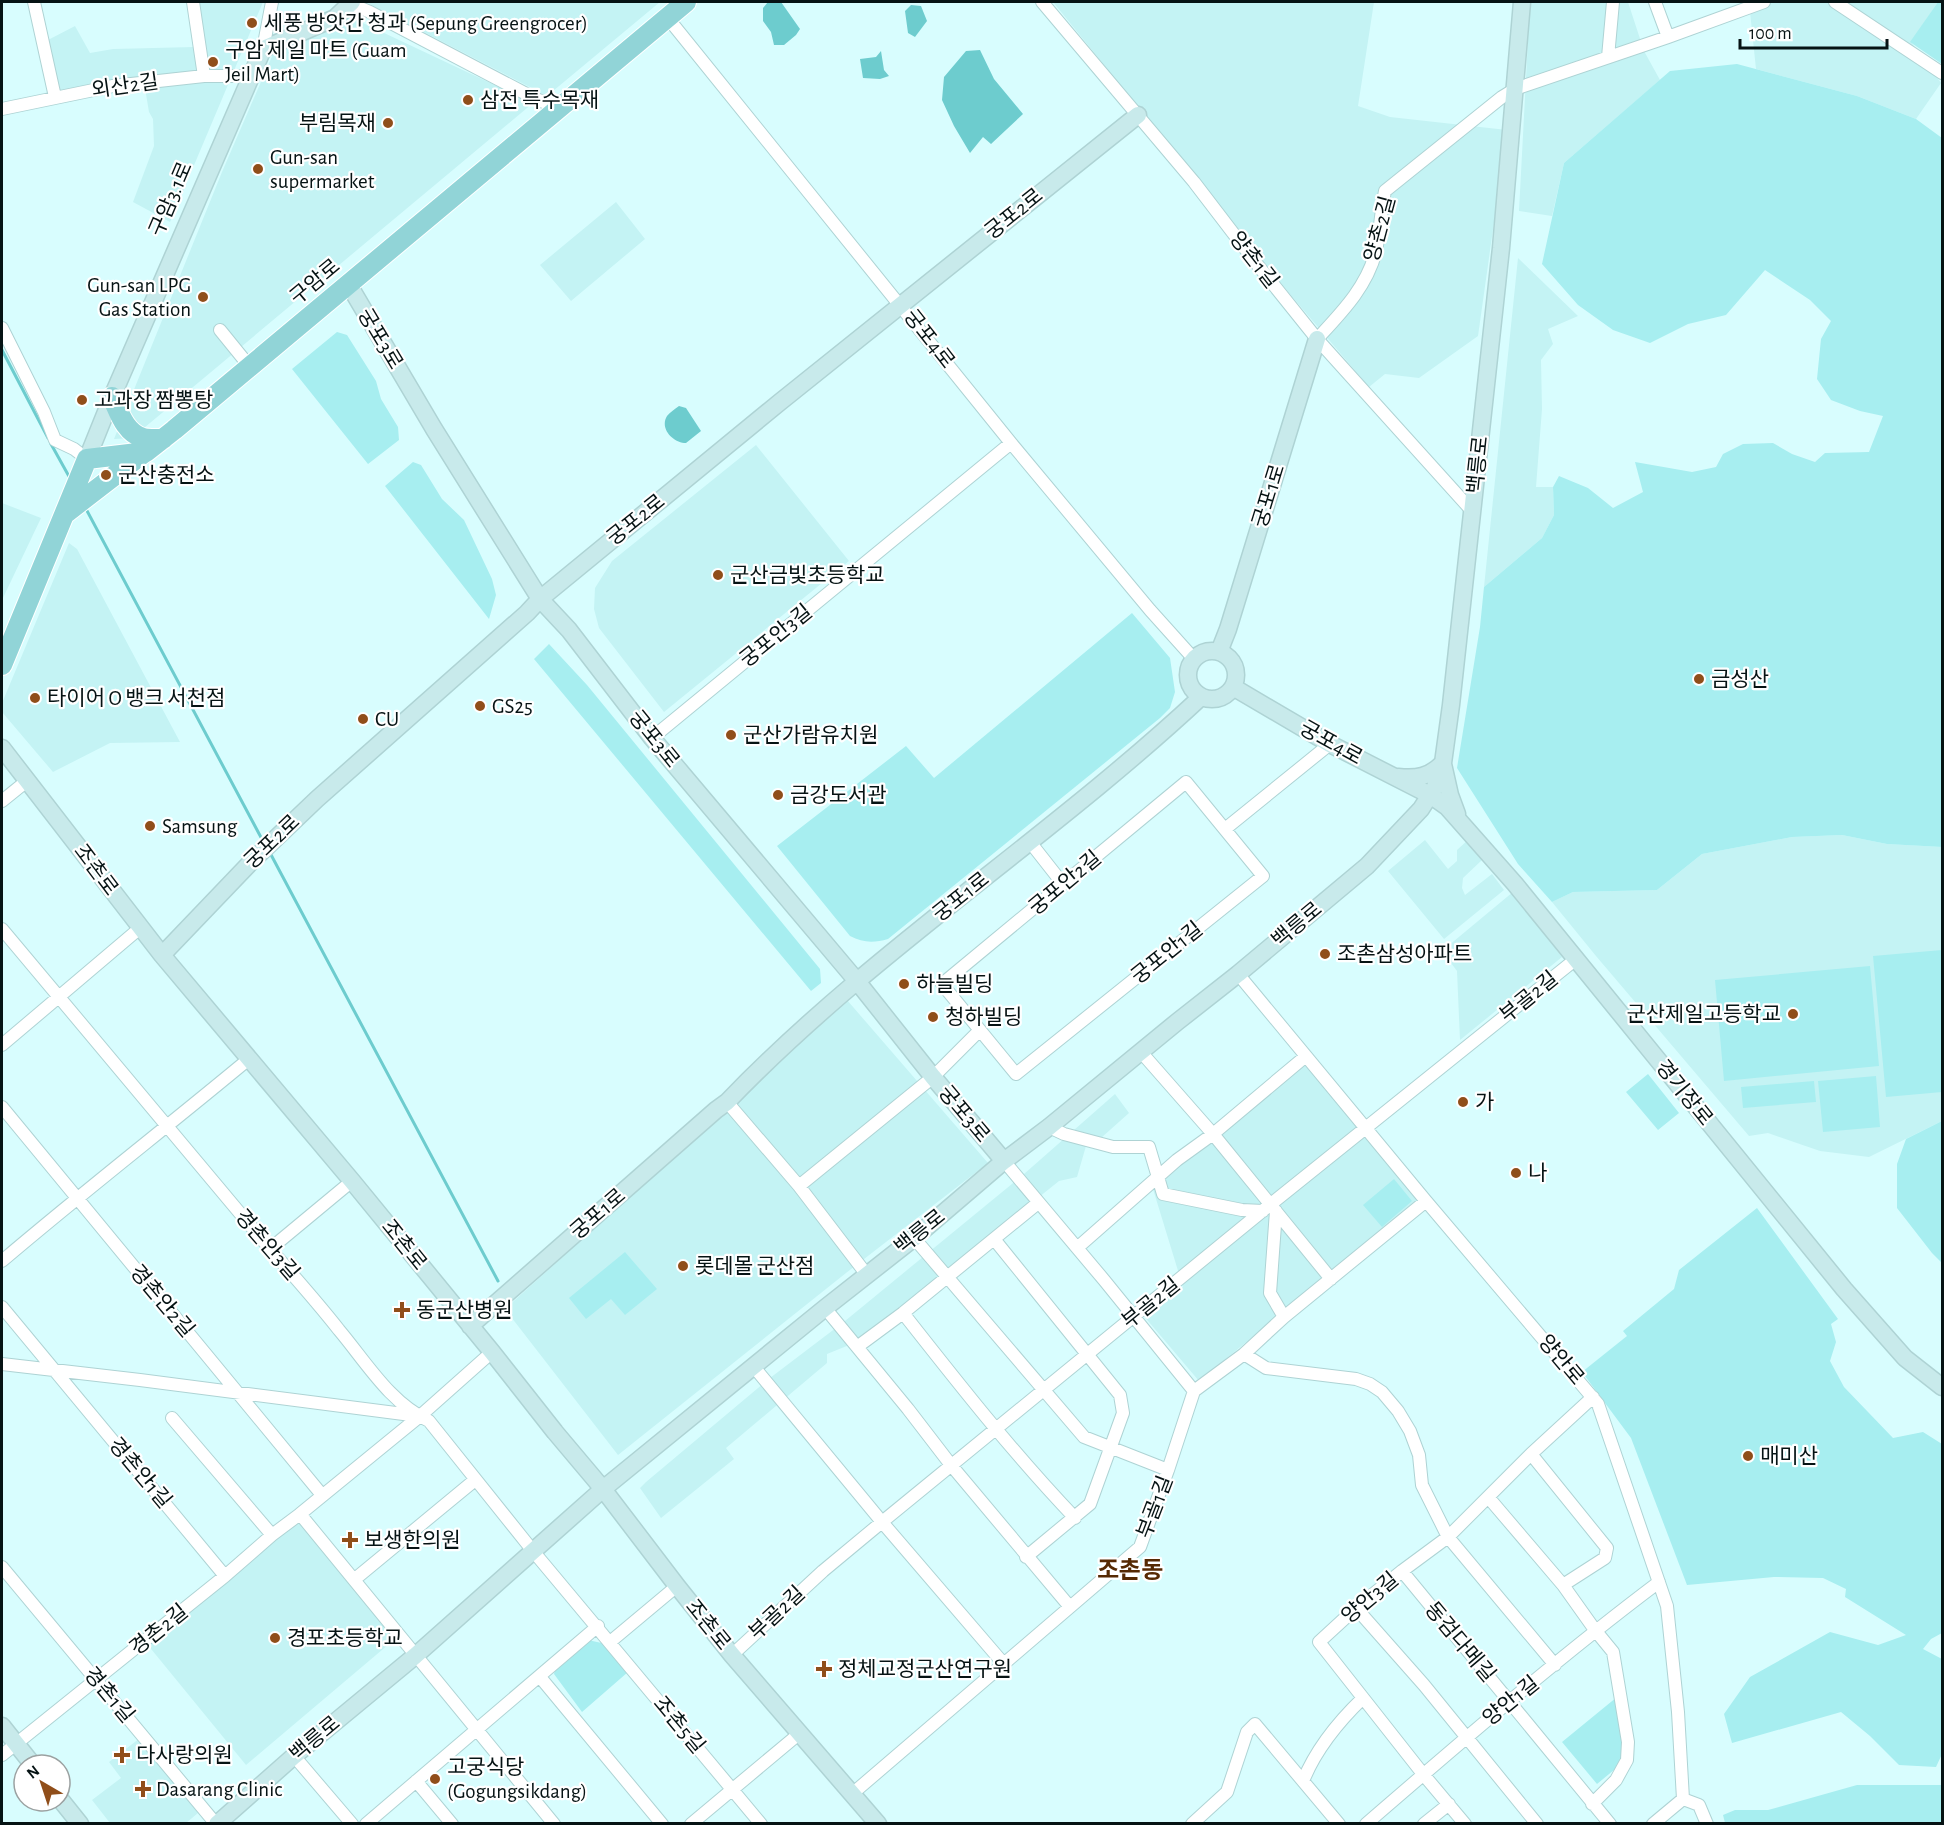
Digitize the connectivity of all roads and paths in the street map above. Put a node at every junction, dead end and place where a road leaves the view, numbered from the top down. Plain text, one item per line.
1 (34, 2) edge
2 (192, 2) edge
3 (272, 2) edge
4 (686, 2) edge
5 (1042, 2) edge
6 (1522, 2) edge
7 (1613, 2) edge
8 (1654, 2) edge
9 (1764, 2) edge
10 (1835, 2) edge
11 (351, 3) edge
12 (667, 16) junction
13 (1668, 37) junction
14 (263, 50) junction
15 (1608, 57) junction
16 (1942, 74) edge
17 (204, 76) junction
18 (250, 76) junction
19 (1515, 89) junction
20 (55, 97) junction
21 (558, 108) junction
22 (2, 109) edge
23 (1137, 115) junction
24 (348, 285) junction
25 (901, 304) junction
26 (2, 328) edge
27 (220, 330) dead end
28 (1317, 339) junction
29 (250, 367) junction
30 (112, 397) junction
31 (163, 439) junction
32 (1011, 443) junction
33 (146, 452) junction
34 (86, 461) junction
35 (1473, 512) junction
36 (64, 515) junction
37 (540, 599) junction
38 (1219, 652) junction
39 (1194, 659) junction
40 (2, 665) edge
41 (1233, 687) junction
42 (1201, 698) junction
43 (652, 738) junction
44 (1330, 744) junction
45 (2, 748) edge
46 (1443, 763) junction
47 (2, 769) edge
48 (25, 777) junction
49 (1395, 777) junction
50 (1430, 795) junction
51 (2, 801) edge
52 (1458, 818) junction
53 (1410, 821) junction
54 (1226, 829) junction
55 (1030, 842) junction
56 (1380, 854) junction
57 (1063, 884) junction
58 (140, 928) junction
59 (2, 929) edge
60 (162, 955) junction
61 (1576, 959) junction
62 (1238, 974) junction
63 (856, 980) junction
64 (58, 998) junction
65 (980, 1030) junction
66 (2, 1045) edge
67 (1141, 1052) junction
68 (1306, 1056) junction
69 (250, 1058) junction
70 (933, 1077) junction
71 (727, 1102) junction
72 (2, 1107) edge
73 (167, 1126) junction
74 (1049, 1127) junction
75 (1366, 1128) junction
76 (1214, 1134) junction
77 (1004, 1161) junction
78 (1159, 1177) junction
79 (352, 1181) junction
80 (799, 1186) junction
81 (76, 1198) junction
82 (1426, 1201) junction
83 (1038, 1203) junction
84 (1270, 1208) junction
85 (914, 1238) junction
86 (994, 1239) junction
87 (1077, 1248) junction
88 (270, 1249) junction
89 (2, 1261) edge
90 (867, 1275) junction
91 (948, 1276) junction
92 (1331, 1279) junction
93 (2, 1307) edge
94 (825, 1308) junction
95 (903, 1312) junction
96 (1134, 1317) junction
97 (1284, 1317) junction
98 (470, 1326) junction
99 (857, 1347) junction
100 (492, 1352) junction
101 (1089, 1354) junction
102 (1244, 1354) junction
103 (2, 1364) edge
104 (754, 1366) junction
105 (54, 1370) junction
106 (1942, 1387) edge
107 (1044, 1390) junction
108 (1194, 1391) junction
109 (239, 1393) junction
110 (1593, 1397) junction
111 (420, 1416) junction
112 (172, 1418) dead end
113 (996, 1429) junction
114 (1111, 1448) junction
115 (1531, 1454) junction
116 (951, 1465) junction
117 (1168, 1470) junction
118 (476, 1480) junction
119 (603, 1489) junction
120 (322, 1495) junction
121 (1488, 1497) junction
122 (300, 1514) junction
123 (1075, 1518) junction
124 (882, 1522) junction
125 (272, 1535) junction
126 (1448, 1538) junction
127 (533, 1551) junction
128 (1026, 1557) junction
129 (2, 1567) edge
130 (1402, 1571) junction
131 (225, 1576) junction
132 (355, 1579) junction
133 (1659, 1582) junction
134 (1563, 1585) junction
135 (677, 1587) junction
136 (1070, 1607) junction
137 (1356, 1608) junction
138 (598, 1626) junction
139 (1595, 1630) junction
140 (610, 1642) junction
141 (732, 1654) junction
142 (415, 1656) junction
143 (1003, 1663) junction
144 (1555, 1665) junction
145 (540, 1677) junction
146 (95, 1680) junction
147 (1363, 1698) junction
148 (1510, 1702) junction
149 (2, 1726) edge
150 (476, 1730) junction
151 (800, 1733) junction
152 (1466, 1737) junction
153 (16, 1744) junction
154 (23, 1753) edge
155 (2, 1755) edge
156 (294, 1756) junction
157 (1423, 1774) junction
158 (416, 1781) junction
159 (1302, 1781) junction
160 (732, 1790) junction
161 (852, 1794) junction
162 (1683, 1799) junction
163 (1449, 1804) junction
164 (1592, 1804) junction
165 (217, 1824) edge
166 (352, 1824) edge
167 (366, 1824) edge
168 (452, 1824) edge
169 (554, 1824) edge
170 (663, 1824) edge
171 (691, 1824) edge
172 (762, 1824) edge
173 (878, 1824) edge
174 (1192, 1824) edge
175 (1340, 1824) edge
176 (1366, 1824) edge
177 (1424, 1824) edge
178 (1465, 1824) edge
179 (1537, 1824) edge
180 (1610, 1824) edge
181 (1653, 1824) edge
182 (1707, 1824) edge

1 - 20 street
2 - 17 street
3 - 14 street
4 - 12 main road, 구암로
5 - 23 street, 양촌1길
6 - 19 street, 백릉로
7 - 15 street
8 - 13 street
9 - 13 street, 양촌2길
10 - 16 street
11 - 14 street
11 - 21 street
12 - 21 main road, 구암로
12 - 25 street, 궁포4로
13 - 15 street, 양촌2길
14 - 18 street, 구암3.1로
15 - 19 street, 양촌2길
17 - 18 street, 외산2길
17 - 20 street, 외산2길
18 - 30 street, 구암3.1로
19 - 28 street, 양촌2길
19 - 35 street, 백릉로
20 - 22 street, 외산2길
21 - 24 main road, 구암로
23 - 25 street, 궁포2로
23 - 28 street, 양촌1길
24 - 29 main road, 구암로
24 - 37 street, 궁포3로
25 - 32 street, 궁포4로
25 - 37 street, 궁포2로
26 - 34 street
27 - 29 street
28 - 35 street, 양촌1길
28 - 38 street, 궁포1로
29 - 31 main road, 구암로
30 - 31 main road
30 - 34 street, 구암3.1로
31 - 33 main road, 구암로
32 - 39 street, 궁포4로
32 - 43 street, 궁포안3길
33 - 34 main road
33 - 36 main road, 구암로
34 - 36 main road
35 - 46 street, 백릉로
36 - 40 main road
37 - 43 street, 궁포3로
37 - 60 street, 궁포2로
38 - 39 street
38 - 41 street
39 - 42 street
41 - 42 street
41 - 44 street, 궁포4로
42 - 55 street, 궁포1로
43 - 63 street, 궁포3로
44 - 49 street, 궁포4로
44 - 54 street
45 - 48 street, 조촌로
46 - 49 street
46 - 50 street, 백릉로
46 - 52 street
47 - 48 street
48 - 51 street
48 - 58 street, 조촌로
49 - 50 street, 궁포4로
49 - 53 street
50 - 52 street, 경기장로
50 - 53 street, 백릉로
52 - 56 street
52 - 61 street, 경기장로
53 - 56 street, 백릉로
54 - 57 street, 궁포안2길
54 - 65 street, 궁포안1길
55 - 57 street
55 - 63 street, 궁포1로
56 - 62 street, 백릉로
57 - 65 street, 궁포안2길
58 - 60 street, 조촌로
58 - 64 street
59 - 64 street, 경촌안3길
60 - 69 street, 조촌로
61 - 75 street, 부골2길
61 - 106 street, 경기장로
62 - 67 street, 백릉로
62 - 68 street, 양안로
63 - 70 street, 궁포3로
63 - 71 street, 궁포1로
64 - 66 street
64 - 73 street, 경촌안3길
65 - 70 street
67 - 74 street, 백릉로
67 - 76 street
68 - 75 street, 양안로
68 - 76 street
69 - 73 street
69 - 79 street, 조촌로
70 - 77 street, 궁포3로
70 - 80 street
71 - 80 street
71 - 98 street, 궁포1로
72 - 81 street, 경촌안2길
73 - 81 street
73 - 88 street, 경촌안3길
74 - 77 street, 백릉로
74 - 78 street
75 - 82 street, 양안로
75 - 84 street, 부골2길
76 - 78 street
76 - 84 street
77 - 83 street
77 - 85 street, 백릉로
78 - 84 street
78 - 87 street
79 - 88 street
79 - 98 street, 조촌로
80 - 90 street
81 - 89 street
81 - 109 street, 경촌안2길
82 - 92 street
82 - 110 street, 양안로
83 - 86 street
83 - 87 street
84 - 92 street
84 - 96 street, 부골2길
84 - 97 street
85 - 90 street, 백릉로
85 - 91 street
86 - 91 street
86 - 101 street
87 - 96 street
88 - 111 street, 경촌안3길
90 - 94 street, 백릉로
91 - 95 street
91 - 107 street
92 - 97 street
93 - 105 street, 경촌안1길
94 - 99 street
94 - 104 street, 백릉로
95 - 99 street
95 - 113 street
96 - 101 street, 부골2길
96 - 108 street
97 - 102 street
98 - 100 street, 조촌로
99 - 116 street
100 - 111 street, 경촌2길
100 - 119 street, 조촌로
101 - 107 street, 부골2길
101 - 114 street
102 - 108 street
102 - 126 street
103 - 105 street
104 - 119 street, 백릉로
104 - 124 street
105 - 109 street
105 - 131 street, 경촌안1길
107 - 113 street, 부골2길
107 - 114 street
108 - 117 street, 부골1길
109 - 111 street
109 - 120 street, 경촌안2길
110 - 115 street, 양안3길
110 - 133 street, 양안로
111 - 118 street
111 - 120 street, 경촌2길
112 - 125 street
113 - 116 street, 부골2길
113 - 123 street
114 - 117 street
114 - 123 street
115 - 121 street, 양안3길
115 - 134 street
116 - 124 street, 부골2길
116 - 128 street
117 - 136 street, 부골1길
118 - 127 street
118 - 132 street
119 - 127 street, 백릉로
119 - 135 street, 조촌로
120 - 122 street, 경촌2길
121 - 126 street, 양안3길
121 - 134 street
122 - 125 street, 경촌2길
122 - 132 street
123 - 128 street
124 - 141 street, 부골2길
124 - 143 street
125 - 131 street, 경촌2길
126 - 130 street, 양안3길
126 - 144 street
127 - 138 street, 조촌5길
127 - 142 street, 백릉로
128 - 136 street
129 - 146 street, 경촌1길
130 - 137 street, 양안3길
130 - 148 street, 동검다메길
131 - 146 street, 경촌2길
132 - 142 street
133 - 139 street, 양안1길
133 - 162 street, 양안로
134 - 139 street
135 - 140 street
135 - 141 street, 조촌로
136 - 143 street, 부골1길
137 - 147 street, 양안3길
137 - 152 street
138 - 140 street, 조촌5길
138 - 145 street
139 - 144 street, 양안1길
139 - 164 street
140 - 160 street, 조촌5길
141 - 151 street, 조촌로
142 - 150 street
142 - 156 street, 백릉로
143 - 161 street, 부골1길
144 - 148 street, 양안1길
145 - 150 street
145 - 170 street
146 - 153 street, 경촌2길
146 - 165 street, 경촌1길
147 - 157 street, 양안3길
147 - 159 street
148 - 152 street, 양안1길
148 - 164 street, 동검다메길
149 - 153 street
150 - 158 street
150 - 169 street
151 - 160 street
151 - 161 street, 조촌로
152 - 157 street, 양안1길
152 - 179 street
153 - 154 street
153 - 155 street, 경촌2길
156 - 165 street, 백릉로
156 - 166 street
157 - 163 street, 양안3길
157 - 176 street, 양안1길
158 - 167 street
158 - 168 street
159 - 174 street
159 - 175 street
160 - 171 street
160 - 172 street, 조촌5길
161 - 173 street, 조촌로
162 - 181 street
162 - 182 street
163 - 177 street
163 - 178 street, 양안3길
164 - 180 street, 동검다메길

